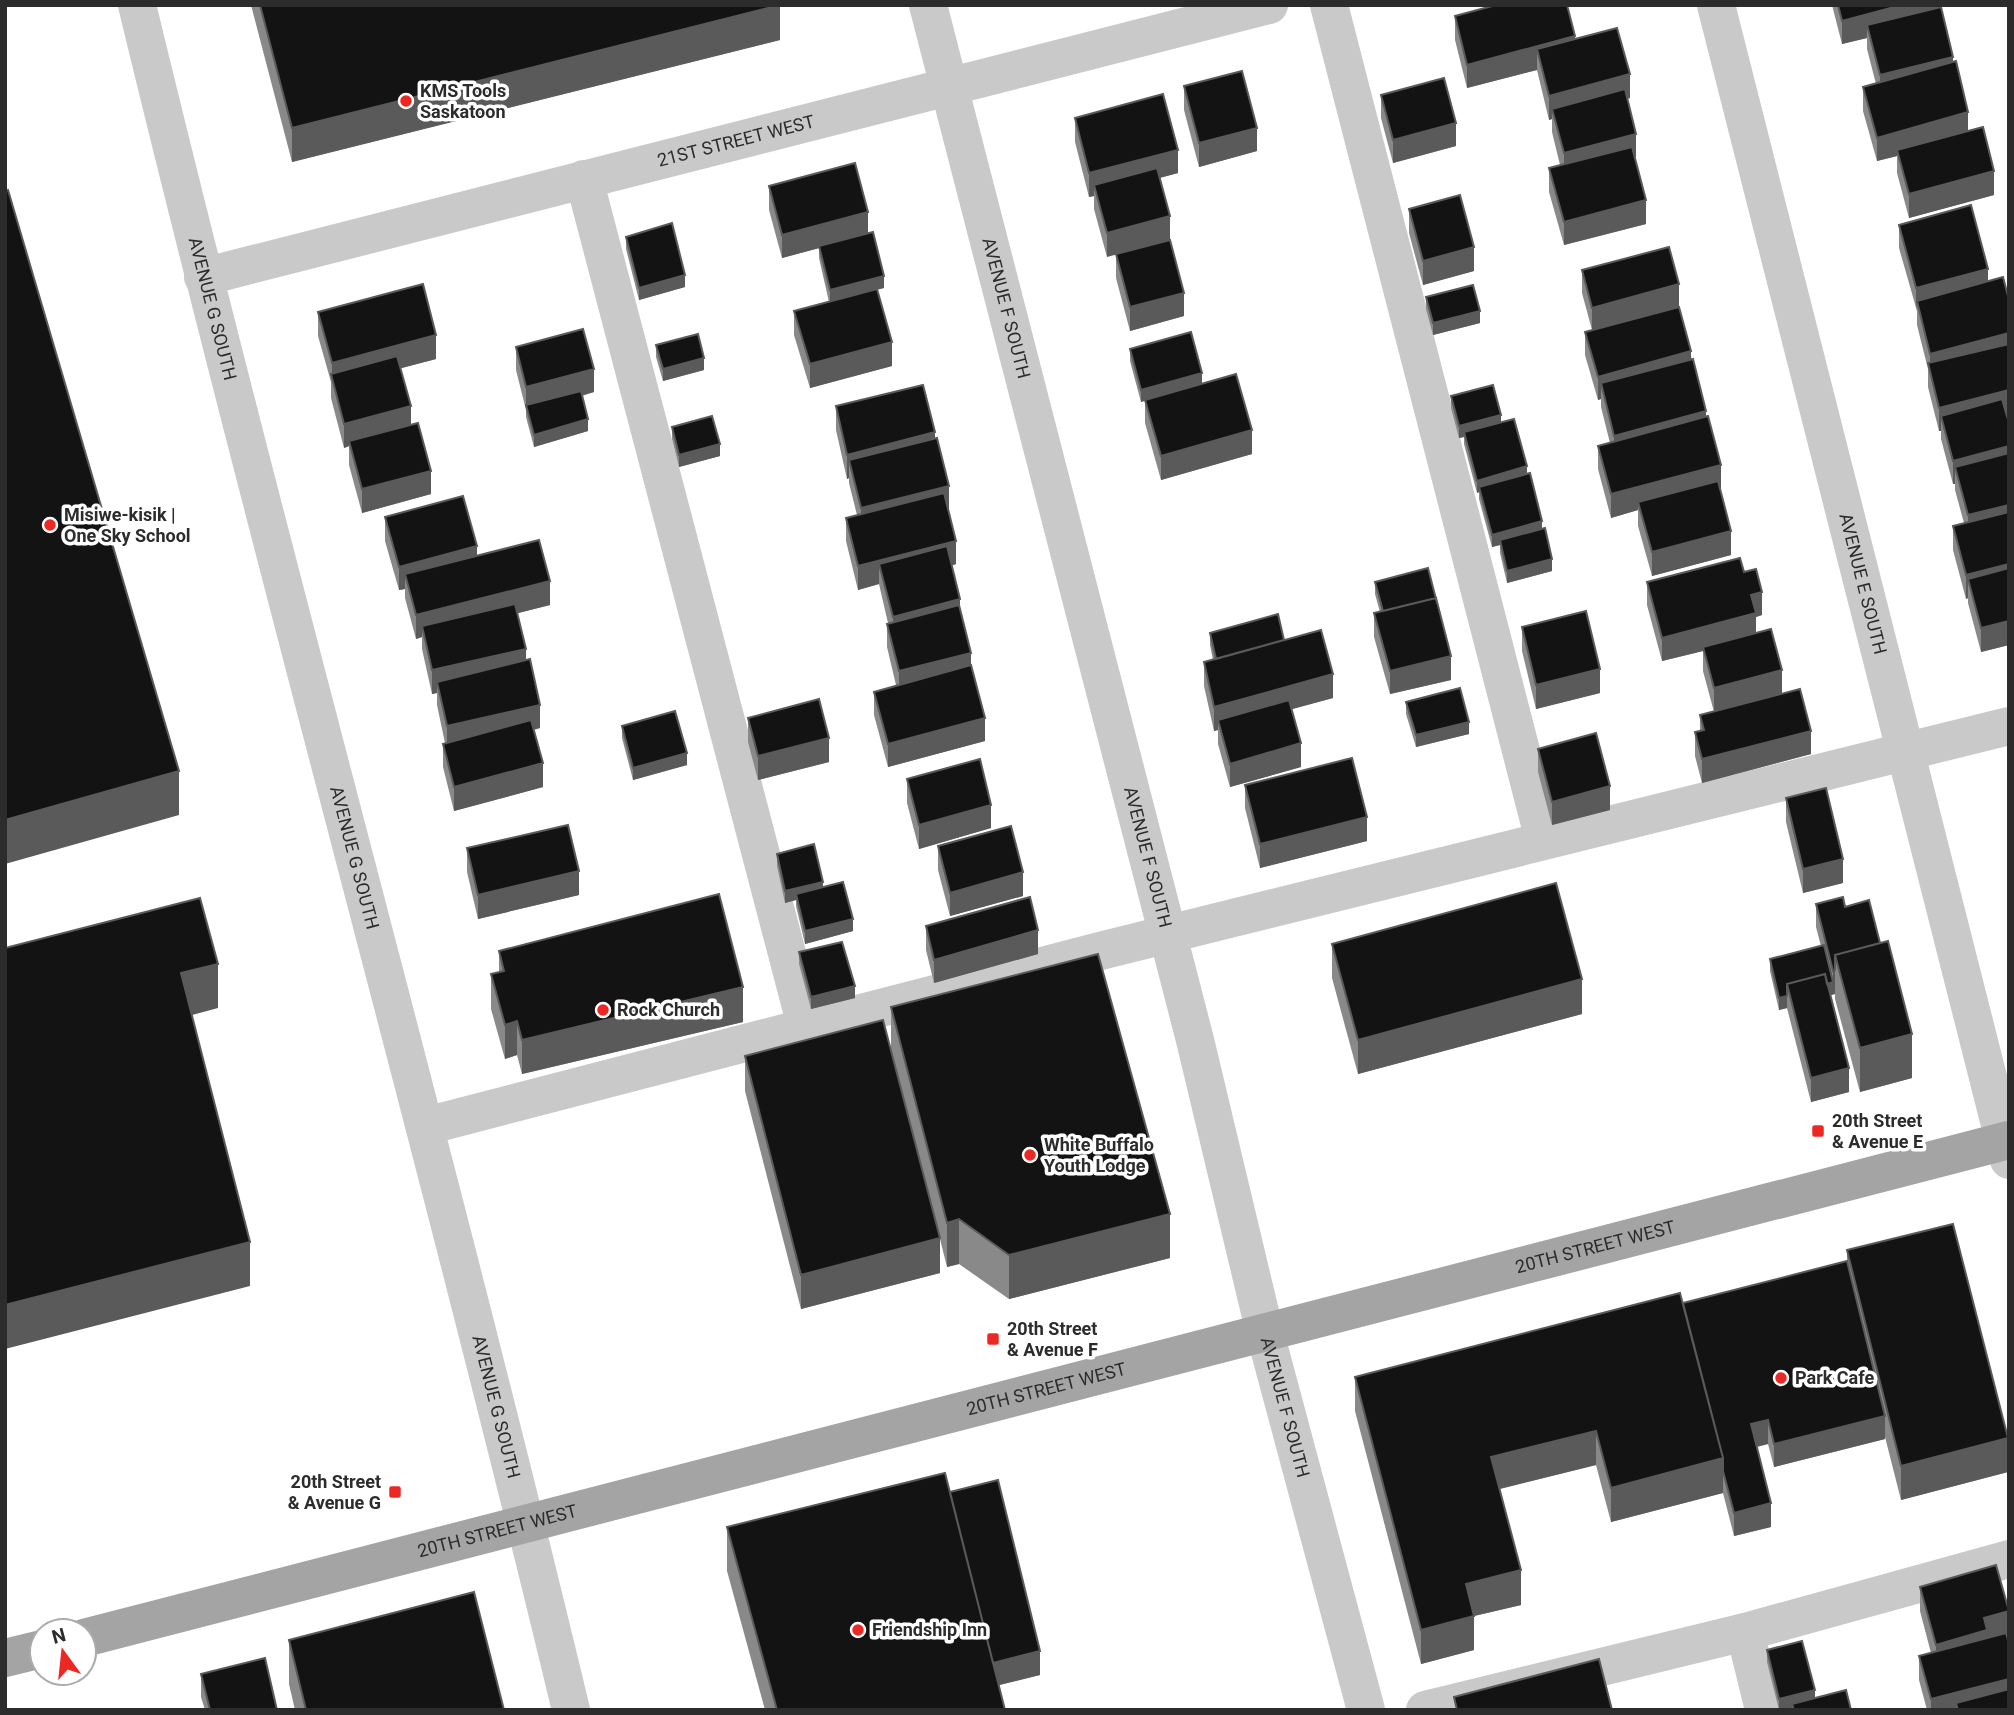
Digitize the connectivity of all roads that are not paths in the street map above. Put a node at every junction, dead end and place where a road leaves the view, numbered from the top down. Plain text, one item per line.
1 (137, 5) edge
2 (928, 5) edge
3 (1269, 5) edge
4 (1329, 5) edge
5 (1716, 5) edge
6 (949, 87) junction
7 (584, 179) junction
8 (203, 277) junction
9 (2009, 726) edge
10 (1904, 752) junction
11 (1544, 840) junction
12 (1168, 934) junction
13 (806, 1026) junction
14 (426, 1126) junction
15 (2007, 1147) edge
16 (1265, 1333) junction
17 (526, 1522) junction
18 (2009, 1559) edge
19 (1745, 1632) junction
20 (98, 1634) edge
21 (28, 1652) edge
22 (5, 1658) edge
23 (571, 1710) edge
24 (1366, 1710) edge
25 (1425, 1710) edge
26 (1764, 1710) edge

1 - 8 street, AVENUE G SOUTH
2 - 6 street, AVENUE F SOUTH
3 - 6 street, 21ST STREET WEST
4 - 11 street
5 - 10 street, AVENUE E SOUTH
6 - 7 street, 21ST STREET WEST
6 - 12 street, AVENUE F SOUTH
7 - 8 street, 21ST STREET WEST
7 - 13 street
8 - 14 street, AVENUE G SOUTH
9 - 10 street
10 - 11 street
10 - 15 street, AVENUE E SOUTH
11 - 12 street
12 - 13 street
12 - 16 street, AVENUE F SOUTH
13 - 14 street
14 - 17 street, AVENUE G SOUTH
15 - 16 main road, 20TH STREET WEST
16 - 17 main road, 20TH STREET WEST
16 - 24 street, AVENUE F SOUTH
17 - 20 main road, 20TH STREET WEST
17 - 23 street, AVENUE G SOUTH
18 - 19 street
19 - 25 street
19 - 26 street
21 - 22 main road

